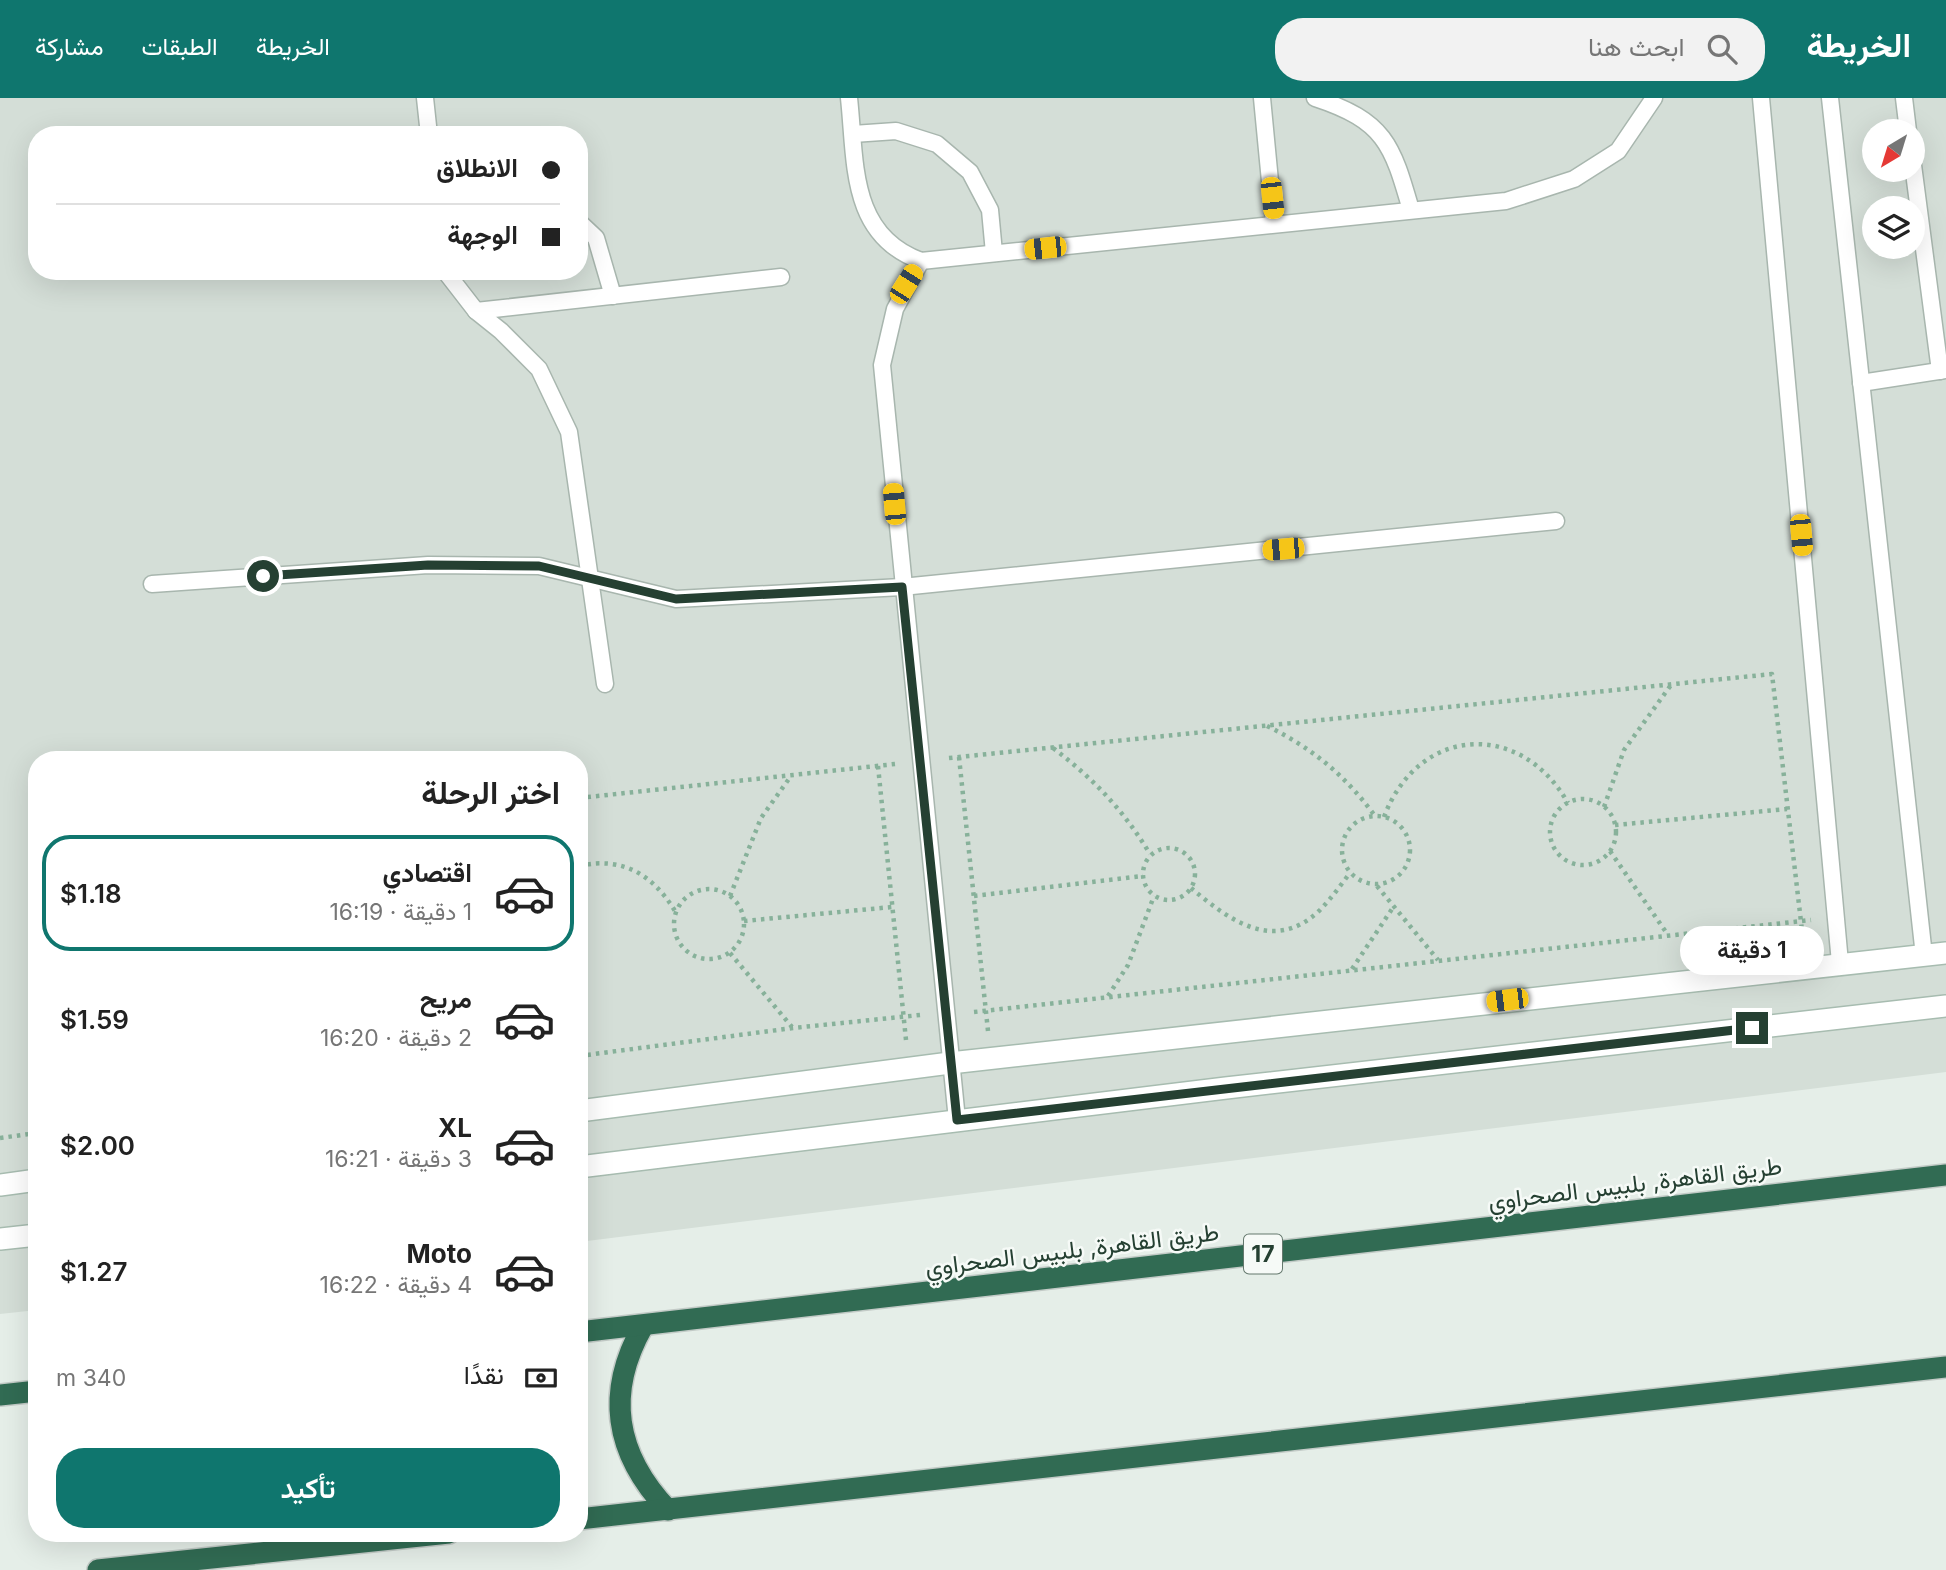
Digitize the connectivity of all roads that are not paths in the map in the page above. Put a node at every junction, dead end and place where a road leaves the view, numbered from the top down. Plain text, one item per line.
1 (425, 98) edge
2 (849, 98) edge
3 (1262, 98) edge
4 (1315, 98) edge
5 (1654, 98) edge
6 (1760, 98) edge
7 (1830, 98) edge
8 (1904, 98) edge
9 (1907, 119) edge
10 (428, 126) edge
11 (853, 134) junction
12 (1915, 182) edge
13 (1411, 210) junction
14 (1274, 223) junction
15 (588, 230) edge
16 (994, 253) junction
17 (921, 261) junction
18 (781, 277) dead end
19 (452, 280) edge
20 (612, 296) junction
21 (475, 311) junction
22 (1943, 370) edge
23 (1861, 383) junction
24 (1556, 521) dead end
25 (590, 581) junction
26 (152, 584) dead end
27 (902, 587) junction
28 (605, 684) dead end
29 (1946, 953) edge
30 (1923, 956) junction
31 (1840, 962) junction
32 (1946, 1006) edge
33 (950, 1063) junction
34 (588, 1110) edge
35 (957, 1120) junction
36 (588, 1166) edge
37 (1946, 1175) edge
38 (28, 1181) edge
39 (0, 1185) edge
40 (28, 1236) edge
41 (0, 1239) edge
42 (643, 1326) junction
43 (588, 1331) edge
44 (1946, 1367) edge
45 (28, 1392) edge
46 (0, 1395) edge
47 (668, 1510) junction
48 (588, 1518) edge
49 (364, 1542) edge
50 (98, 1570) edge

1 - 10 lane
2 - 11 lane
3 - 14 lane
4 - 13 lane
5 - 13 lane
6 - 31 lane
7 - 23 lane
8 - 9 lane
11 - 16 lane
11 - 17 lane
12 - 22 lane
13 - 14 lane
14 - 16 lane
15 - 20 lane
16 - 17 lane
17 - 27 lane
18 - 20 lane
19 - 21 lane
20 - 21 lane
21 - 25 lane
22 - 23 lane
23 - 30 lane
24 - 27 lane
25 - 26 lane
25 - 27 lane
25 - 28 lane
27 - 33 lane
29 - 30 street
30 - 31 street
31 - 33 street
32 - 35 street
33 - 34 street
33 - 35 lane
35 - 36 street
37 - 42 highway, طريق القاهرة, بلبيس الصحراوي / 17
38 - 39 street
40 - 41 street
42 - 43 highway, طريق القاهرة, بلبيس الصحراوي / 17
42 - 47 highway
44 - 47 highway
45 - 46 highway
47 - 48 highway
49 - 50 highway

